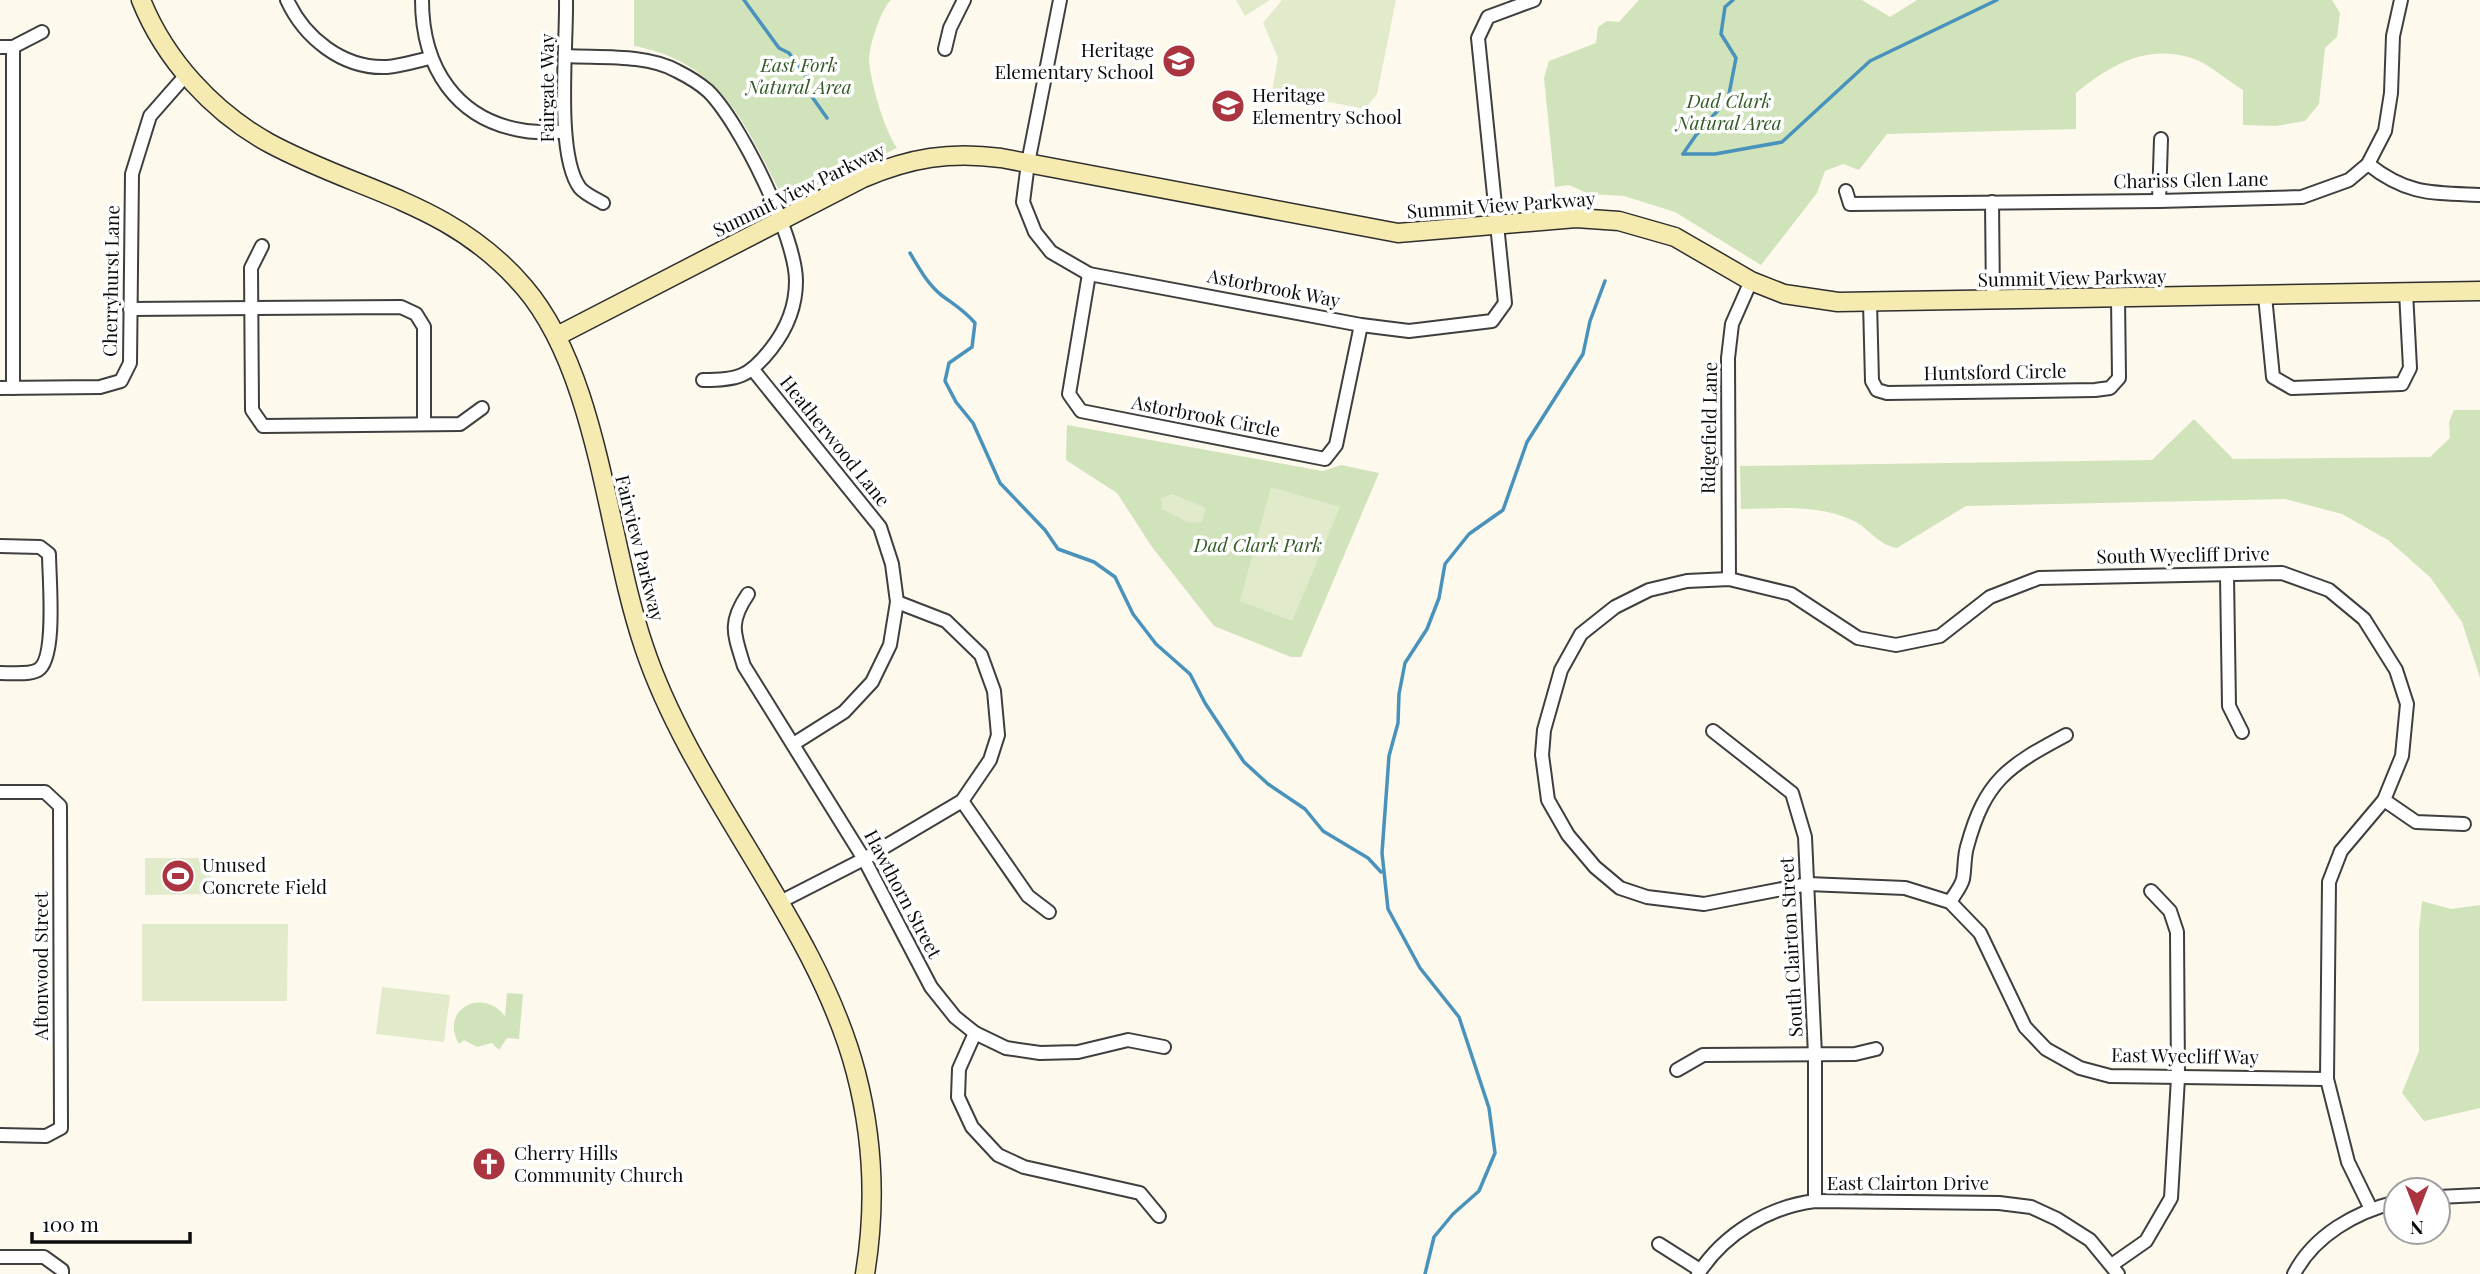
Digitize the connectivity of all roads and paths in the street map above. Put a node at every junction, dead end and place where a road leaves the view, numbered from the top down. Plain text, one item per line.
1 (141, 0) edge
2 (286, 0) edge
3 (422, 0) edge
4 (566, 0) edge
5 (964, 0) edge
6 (1060, 0) edge
7 (1534, 0) edge
8 (2401, 0) edge
9 (42, 32) dead end
10 (6, 47) edge
11 (945, 49) dead end
12 (567, 56) junction
13 (430, 58) junction
14 (186, 75) junction
15 (564, 131) junction
16 (2161, 139) dead end
17 (1028, 163) junction
18 (2368, 164) junction
19 (1846, 191) dead end
20 (2480, 195) edge
21 (2159, 201) junction
22 (1992, 202) junction
23 (603, 203) dead end
24 (780, 221) junction
25 (1497, 226) junction
26 (262, 246) dead end
27 (6, 267) edge
28 (1089, 274) junction
29 (1751, 281) junction
30 (2480, 291) edge
31 (2406, 292) junction
32 (2265, 296) junction
33 (2118, 298) junction
34 (1993, 300) junction
35 (1870, 302) junction
36 (130, 309) junction
37 (251, 309) junction
38 (1361, 325) junction
39 (557, 336) junction
40 (754, 370) junction
41 (703, 380) dead end
42 (6, 388) edge
43 (482, 408) dead end
44 (424, 424) junction
45 (0, 546) edge
46 (2227, 576) junction
47 (1729, 579) junction
48 (748, 594) dead end
49 (897, 602) junction
50 (0, 673) edge
51 (1713, 731) dead end
52 (2242, 733) dead end
53 (2066, 735) dead end
54 (795, 743) junction
55 (0, 792) edge
56 (2384, 800) junction
57 (962, 801) junction
58 (2464, 824) dead end
59 (864, 859) junction
60 (1808, 884) junction
61 (2151, 891) dead end
62 (1950, 902) junction
63 (778, 903) junction
64 (1049, 912) dead end
65 (975, 1032) junction
66 (1164, 1047) dead end
67 (1876, 1049) dead end
68 (1815, 1055) junction
69 (1677, 1070) dead end
70 (2178, 1078) junction
71 (2327, 1079) junction
72 (0, 1135) edge
73 (2480, 1195) edge
74 (2452, 1196) edge
75 (1815, 1201) junction
76 (2382, 1206) edge
77 (2371, 1209) junction
78 (1160, 1216) dead end
79 (1659, 1244) dead end
80 (0, 1257) edge
81 (2116, 1269) edge
82 (1699, 1272) edge
83 (62, 1274) edge
84 (865, 1274) edge
85 (2294, 1274) edge

1 - 14 street, Fairview Parkway
2 - 13 street
3 - 13 street
4 - 12 street, Fairgate Way
5 - 11 street
6 - 17 street, Astorbrook Way
7 - 25 street, Astorbrook Way
8 - 18 street, Chariss Glen Lane
9 - 10 street
10 - 27 street
12 - 15 street, Fairgate Way
12 - 24 street
13 - 15 street
14 - 36 street, Cherryhurst Lane
14 - 39 street, Fairview Parkway
15 - 23 street, Fairgate Way
16 - 21 street
17 - 24 street, Summit View Parkway
17 - 25 street, Summit View Parkway
17 - 28 street, Astorbrook Way
18 - 20 street
18 - 21 street, Chariss Glen Lane
19 - 22 street, Chariss Glen Lane
21 - 22 street, Chariss Glen Lane
22 - 34 street
24 - 39 street, Summit View Parkway
24 - 40 street
25 - 29 street, Summit View Parkway
25 - 38 street, Astorbrook Way
26 - 37 street
27 - 42 street
28 - 38 street, Astorbrook Way
28 - 38 street, Astorbrook Circle
29 - 35 street, Summit View Parkway
29 - 47 street, Ridgefield Lane
30 - 31 street, Summit View Parkway
31 - 32 street, Summit View Parkway
31 - 32 street
32 - 33 street, Summit View Parkway
33 - 34 street, Summit View Parkway
33 - 35 street, Huntsford Circle
34 - 35 street, Summit View Parkway
36 - 37 street
36 - 42 street, Cherryhurst Lane
37 - 44 street
37 - 44 street
39 - 63 street, Fairview Parkway
40 - 41 street
40 - 49 street, Heatherwood Lane
43 - 44 street
45 - 50 street
46 - 47 street, South Wyecliff Drive
46 - 52 street
46 - 56 street, South Wyecliff Drive
47 - 60 street, East Wyecliff Way
48 - 54 street, Hawthorn Street
49 - 54 street, Heatherwood Lane
49 - 57 street
51 - 60 street, South Clairton Street
53 - 62 street
54 - 59 street, Hawthorn Street
55 - 72 street, Aftonwood Street
56 - 58 street
56 - 71 street, South Wyecliff Drive
57 - 59 street
57 - 64 street
59 - 63 street
59 - 65 street, Hawthorn Street
60 - 62 street, East Wyecliff Way
60 - 68 street, South Clairton Street
61 - 70 street
62 - 70 street, East Wyecliff Way
63 - 84 street, Fairview Parkway
65 - 66 street, Hawthorn Street
65 - 78 street
67 - 68 street
68 - 69 street
68 - 75 street, South Clairton Street
70 - 71 street, East Wyecliff Way
70 - 81 street
71 - 77 street, South Wyecliff Drive
73 - 74 street
75 - 81 street, East Clairton Drive
75 - 82 street, East Clairton Drive
76 - 77 street
77 - 85 street
79 - 82 street
80 - 83 street

